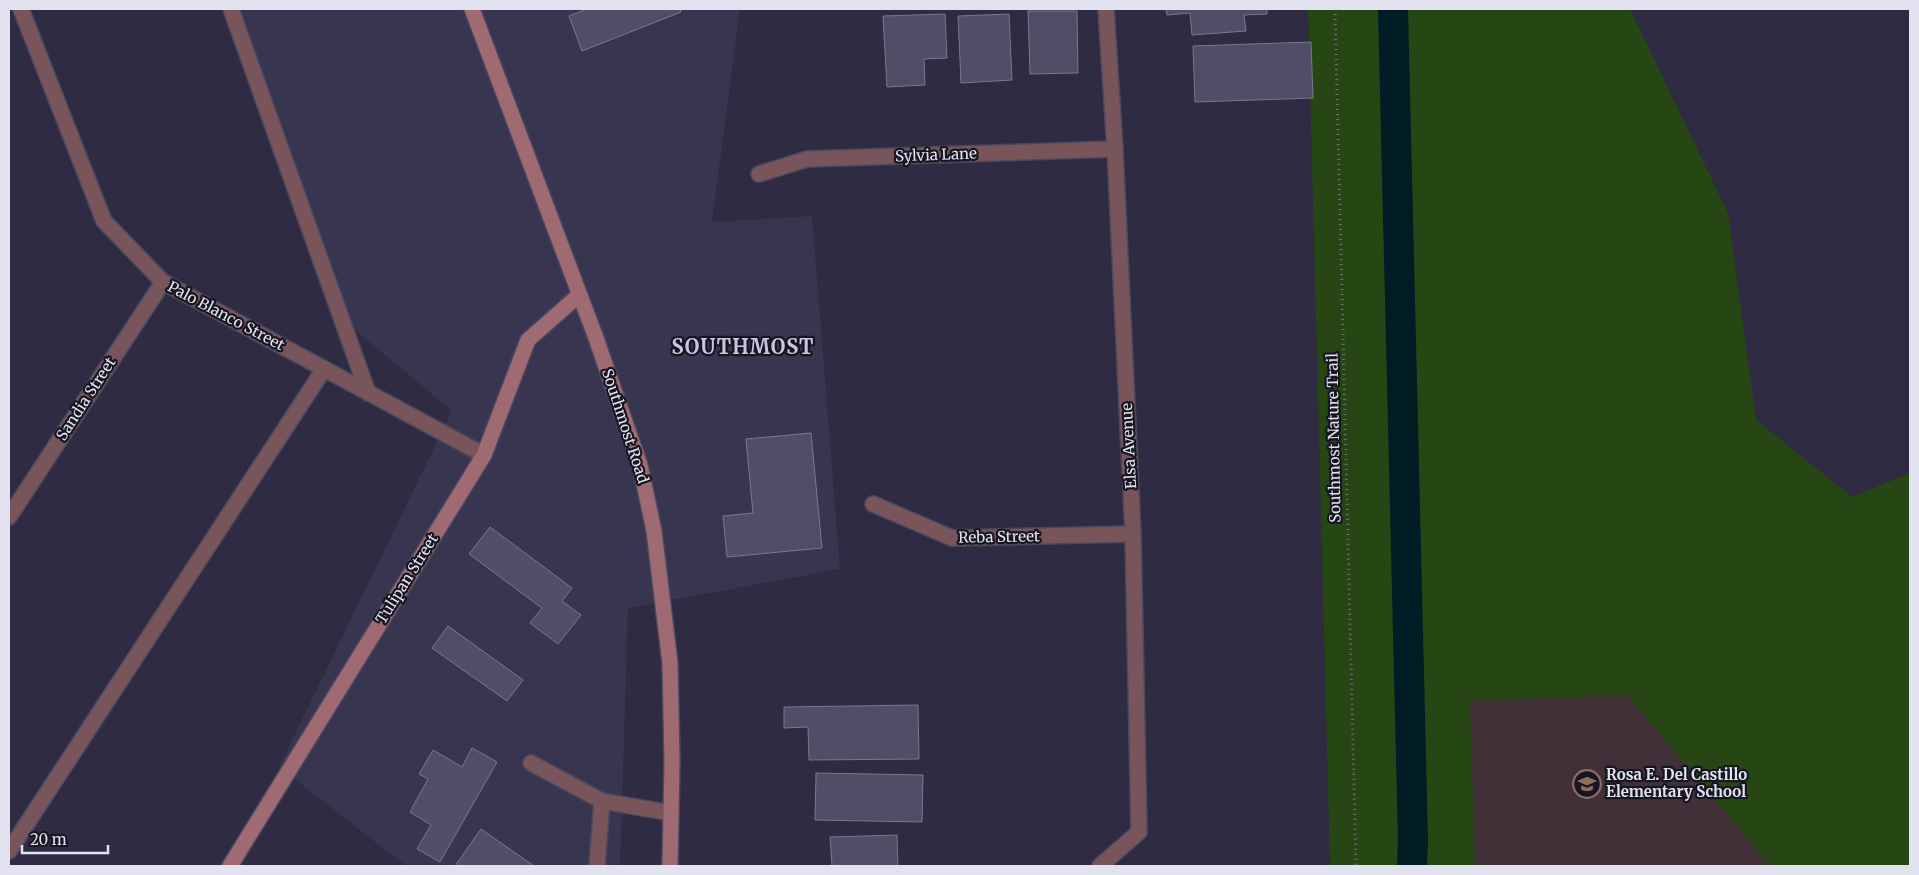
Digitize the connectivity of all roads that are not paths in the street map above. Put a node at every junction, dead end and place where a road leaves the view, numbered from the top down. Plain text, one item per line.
1 (21, 9) edge
2 (231, 9) edge
3 (472, 9) edge
4 (1106, 9) edge
5 (1115, 149) junction
6 (758, 174) dead end
7 (163, 282) junction
8 (579, 295) junction
9 (324, 369) junction
10 (368, 393) junction
11 (484, 456) junction
12 (873, 504) dead end
13 (9, 517) edge
14 (1133, 534) junction
15 (532, 763) dead end
16 (602, 801) junction
17 (671, 813) junction
18 (9, 851) edge
19 (230, 866) edge
20 (597, 866) edge
21 (670, 866) edge
22 (1100, 866) edge

1 - 7 street, Palo Blanco Street
2 - 10 street
3 - 8 main road, Southmost Road
4 - 5 street, Elsa Avenue
5 - 6 street, Sylvia Lane
5 - 14 street, Elsa Avenue
7 - 9 street, Palo Blanco Street
7 - 13 street, Sandia Street
8 - 11 main road, Tulipan Street
8 - 17 main road, Southmost Road
9 - 10 street, Palo Blanco Street
9 - 18 street
10 - 11 street, Palo Blanco Street
11 - 19 main road, Tulipan Street
12 - 14 street, Reba Street
14 - 22 street, Elsa Avenue
15 - 16 street
16 - 17 street
16 - 20 street
17 - 21 main road, Southmost Road

